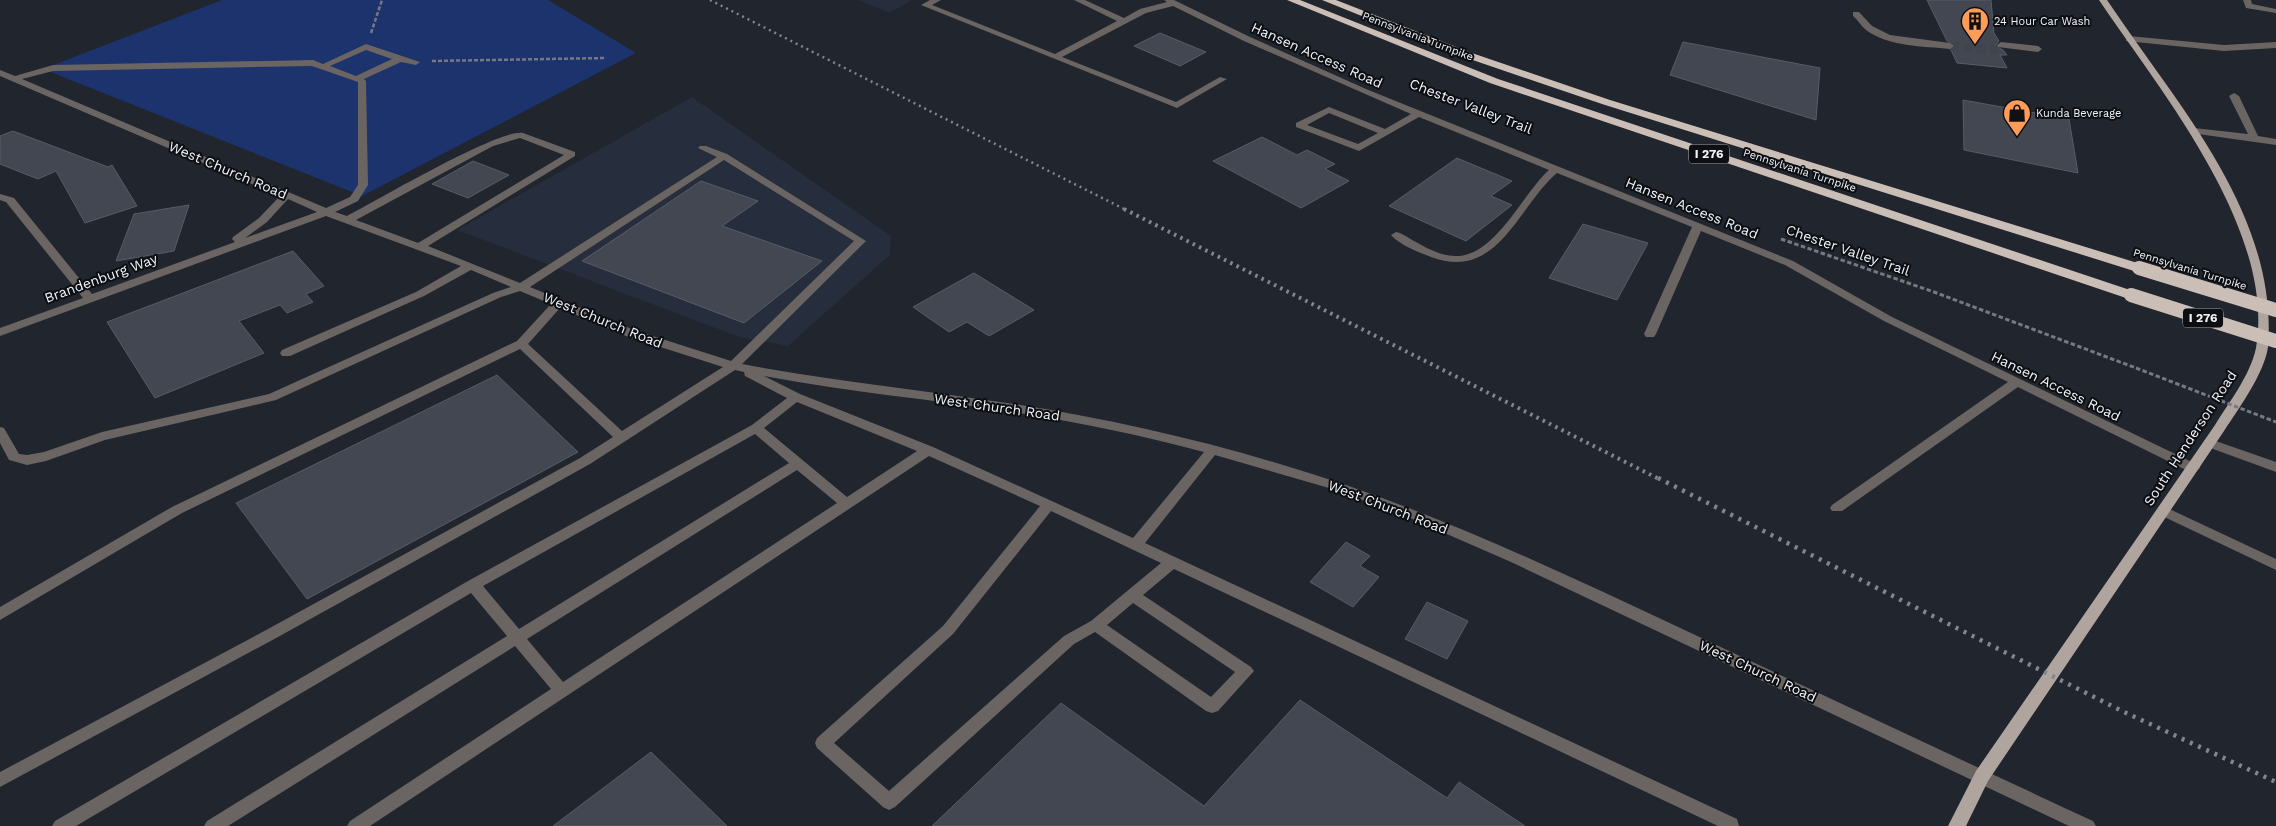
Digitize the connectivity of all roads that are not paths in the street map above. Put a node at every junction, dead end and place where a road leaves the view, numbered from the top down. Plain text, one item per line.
1 (937, 0) edge
2 (1078, 0) edge
3 (1292, 0) edge
4 (1327, 0) edge
5 (2103, 0) edge
6 (2247, 0) edge
7 (1171, 1) edge
8 (2276, 11) edge
9 (1856, 14) dead end
10 (1124, 21) junction
11 (370, 36) road end
12 (2129, 39) junction
13 (1948, 43) tunnel mouth
14 (2276, 44) edge
15 (366, 47) junction
16 (2002, 48) tunnel mouth
17 (2039, 52) dead end
18 (1055, 57) junction
19 (400, 59) junction
20 (416, 62) road end
21 (322, 66) junction
22 (0, 72) edge
23 (14, 79) junction
24 (356, 79) junction
25 (1223, 79) dead end
26 (2234, 96) dead end
27 (1419, 113) junction
28 (2194, 131) junction
29 (1386, 133) junction
30 (2254, 138) junction
31 (2276, 142) edge
32 (703, 148) dead end
33 (724, 156) junction
34 (1557, 168) junction
35 (286, 195) junction
36 (0, 196) edge
37 (326, 212) junction
38 (348, 220) junction
39 (1698, 225) junction
40 (1396, 235) dead end
41 (419, 247) junction
42 (213, 253) junction
43 (470, 266) junction
44 (522, 287) junction
45 (89, 298) junction
46 (557, 304) junction
47 (2276, 310) edge
48 (0, 332) edge
49 (1650, 334) dead end
50 (2276, 341) edge
51 (521, 344) junction
52 (286, 353) dead end
53 (733, 366) junction
54 (2017, 382) junction
55 (796, 397) junction
56 (756, 428) junction
57 (0, 431) edge
58 (620, 437) junction
59 (2210, 443) junction
60 (1213, 449) junction
61 (928, 450) junction
62 (798, 463) junction
63 (2276, 467) edge
64 (2193, 468) junction
65 (846, 504) junction
66 (1049, 504) junction
67 (1836, 508) dead end
68 (2163, 511) junction
69 (1136, 544) junction
70 (1172, 562) junction
71 (2276, 565) edge
72 (473, 584) junction
73 (1132, 595) junction
74 (0, 614) edge
75 (1096, 625) junction
76 (517, 638) junction
77 (562, 691) junction
78 (1982, 776) junction
79 (0, 780) edge
80 (1731, 824) dead end
81 (61, 826) edge
82 (213, 826) edge
83 (356, 826) edge
84 (1957, 826) edge
85 (2087, 826) edge

1 - 18 street
2 - 10 street
3 - 50 highway, Pennsylvania Turnpike / I 276, bridge
4 - 47 highway, Pennsylvania Turnpike / I 276, bridge
5 - 12 main road, South Henderson Road
6 - 8 street
7 - 10 street
7 - 27 street, Hansen Access Road
9 - 13 street
10 - 18 street
11 - 15 street
12 - 14 street
12 - 28 main road, South Henderson Road
15 - 19 street
15 - 21 street
16 - 17 street
18 - 25 street
19 - 20 street
19 - 24 street
21 - 23 street
21 - 24 street
22 - 23 street, West Church Road
23 - 35 street, West Church Road
24 - 37 street, Brandenburg Way
26 - 30 street
27 - 29 street
27 - 34 street, Hansen Access Road
28 - 30 street
28 - 59 main road, South Henderson Road
29 - 29 street
30 - 31 street
32 - 33 street
33 - 44 street
33 - 53 street
34 - 39 street, Hansen Access Road
34 - 40 street
35 - 37 street, West Church Road
35 - 42 street, Brandenburg Way
36 - 45 street
37 - 38 street, West Church Road
37 - 42 street, Brandenburg Way
38 - 41 street, West Church Road
38 - 41 street
39 - 49 street
39 - 54 street, Hansen Access Road
41 - 43 street, West Church Road
42 - 45 street, Brandenburg Way
43 - 44 street, West Church Road
43 - 52 street
44 - 46 street, West Church Road
44 - 57 street
45 - 48 street, Brandenburg Way
46 - 51 street
46 - 53 street, West Church Road
51 - 58 street
51 - 74 street
53 - 55 street
53 - 58 street
53 - 60 street, West Church Road
54 - 64 street, Hansen Access Road
54 - 67 street
55 - 56 street
55 - 61 street
56 - 62 street
56 - 72 street
58 - 79 street
59 - 63 street
59 - 64 main road, South Henderson Road
60 - 69 street
60 - 78 street, West Church Road
61 - 65 street
61 - 66 street
62 - 65 street
62 - 76 street
64 - 68 main road, South Henderson Road
65 - 77 street
66 - 69 street
66 - 75 street
68 - 71 street
68 - 78 main road, South Henderson Road
69 - 70 street
70 - 73 street
70 - 80 street
72 - 76 street
72 - 81 street
73 - 75 street
73 - 75 street
76 - 77 street
76 - 82 street
77 - 83 street
78 - 84 main road, South Henderson Road
78 - 85 street, West Church Road

